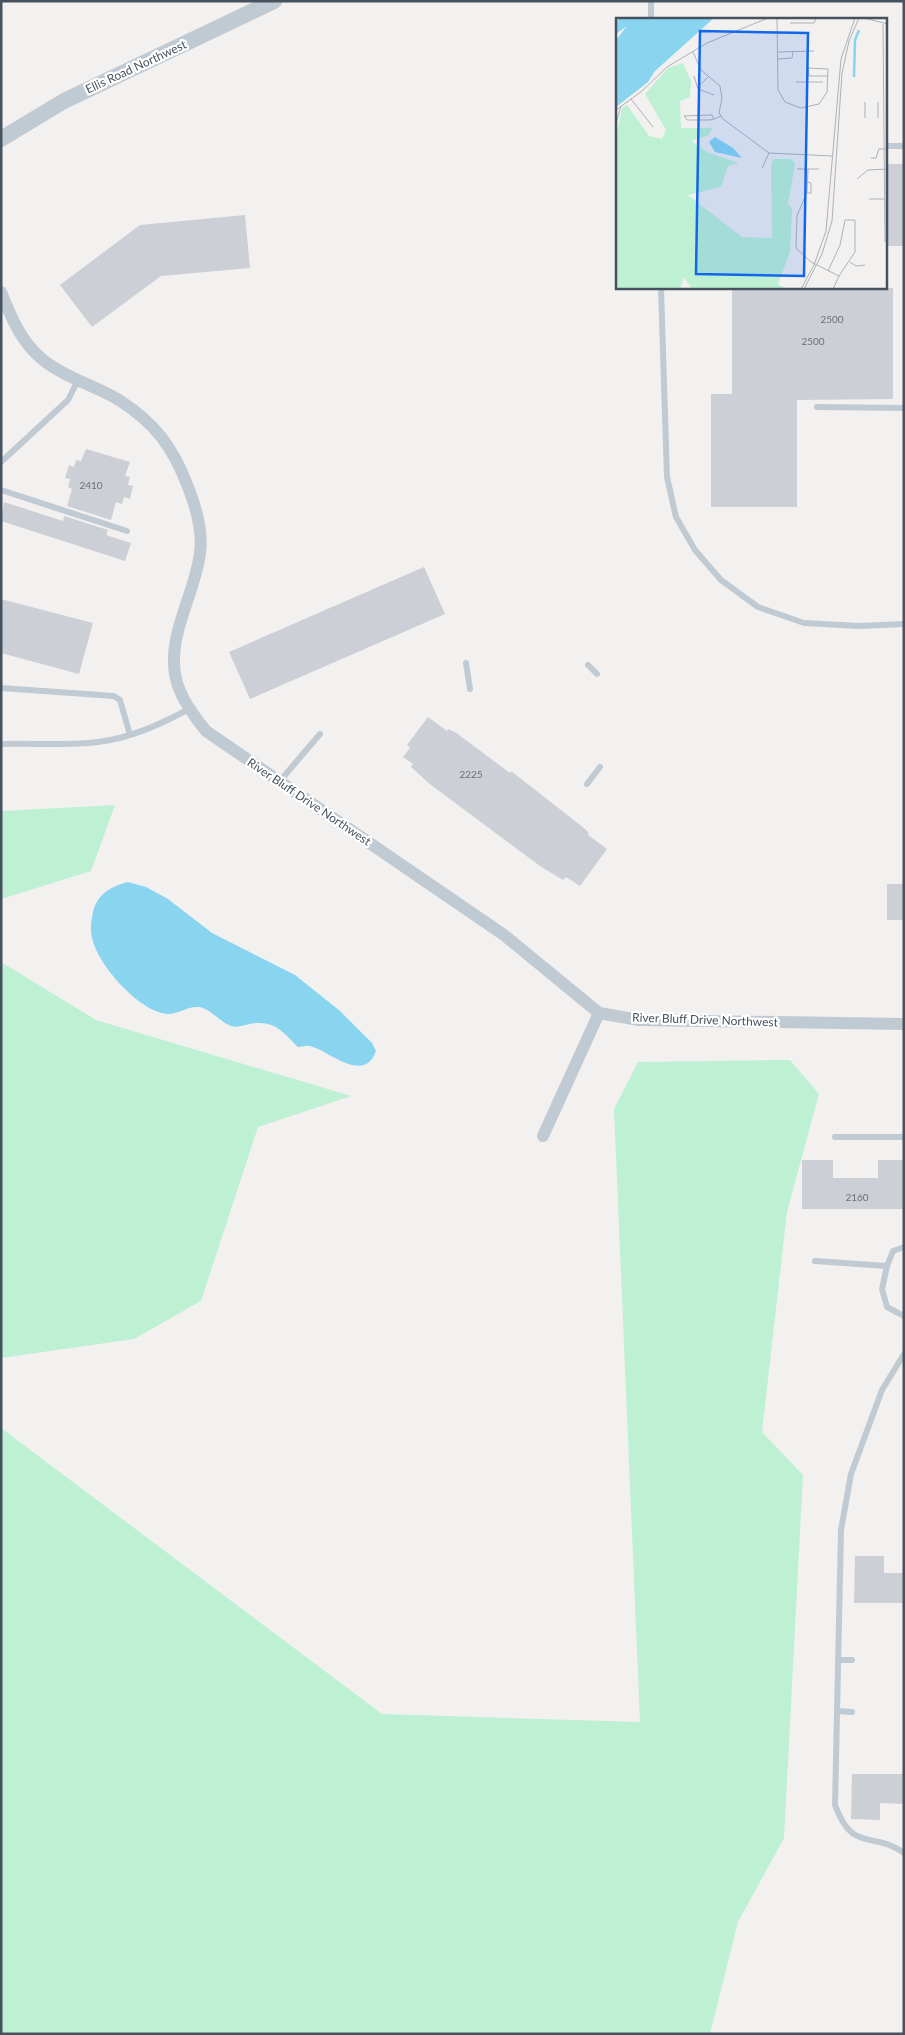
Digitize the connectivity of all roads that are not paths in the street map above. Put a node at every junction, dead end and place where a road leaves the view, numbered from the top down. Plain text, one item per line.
1 (274, 1) edge
2 (651, 1) edge
3 (651, 18) edge
4 (1, 139) edge
5 (888, 146) edge
6 (904, 146) edge
7 (660, 289) edge
8 (1, 292) edge
9 (77, 382) junction
10 (817, 408) dead end
11 (904, 408) edge
12 (1, 462) edge
13 (1, 490) edge
14 (127, 531) dead end
15 (904, 624) edge
16 (466, 663) dead end
17 (588, 666) dead end
18 (597, 674) dead end
19 (1, 688) edge
20 (470, 690) dead end
21 (189, 709) junction
22 (320, 734) dead end
23 (130, 735) junction
24 (1, 744) edge
25 (600, 767) dead end
26 (280, 782) junction
27 (587, 784) dead end
28 (598, 1013) junction
29 (904, 1024) edge
30 (543, 1136) dead end
31 (835, 1137) dead end
32 (904, 1137) edge
33 (904, 1247) edge
34 (816, 1261) dead end
35 (887, 1266) junction
36 (904, 1316) edge
37 (904, 1354) edge
38 (838, 1660) junction
39 (852, 1660) dead end
40 (837, 1711) junction
41 (852, 1712) dead end
42 (904, 1853) edge

1 - 4 street, Ellis Road Northwest
2 - 3 lane
5 - 6 lane
7 - 15 lane
8 - 9 street, River Bluff Drive Northwest
9 - 12 lane
9 - 21 street, River Bluff Drive Northwest
10 - 11 lane
13 - 14 lane
16 - 20 lane
17 - 18 lane
19 - 23 lane
21 - 23 lane
21 - 26 street, River Bluff Drive Northwest
22 - 26 lane
23 - 24 lane
25 - 27 lane
26 - 28 street, River Bluff Drive Northwest
28 - 29 street, River Bluff Drive Northwest
28 - 30 street
31 - 32 lane
33 - 35 lane
34 - 35 lane
35 - 36 lane
37 - 38 lane
38 - 39 lane
38 - 40 lane
40 - 41 lane
40 - 42 lane

